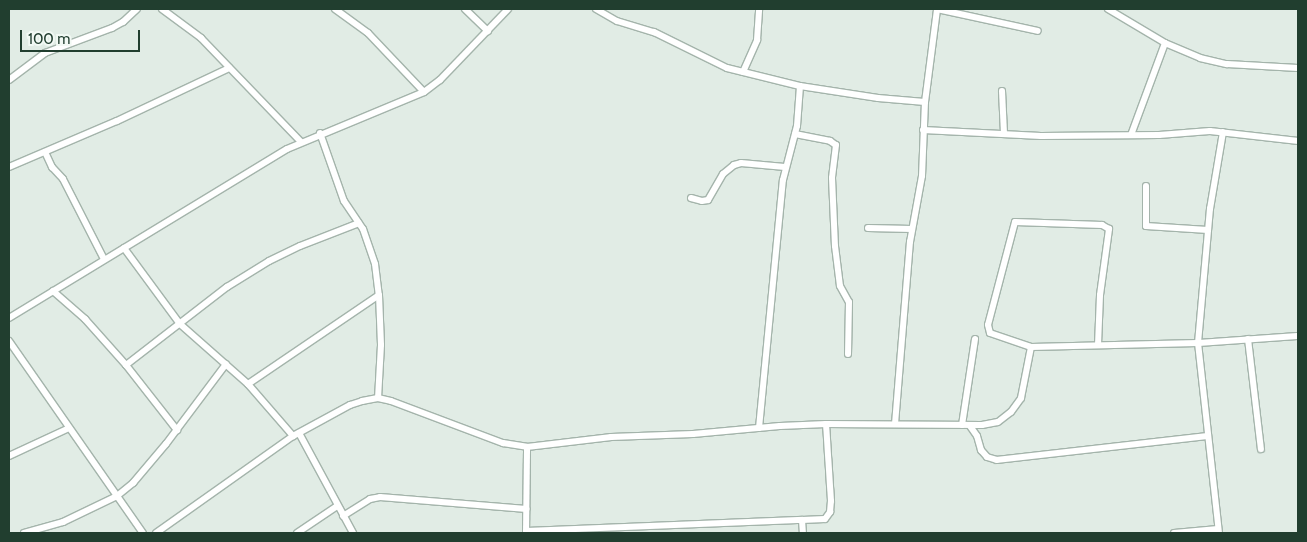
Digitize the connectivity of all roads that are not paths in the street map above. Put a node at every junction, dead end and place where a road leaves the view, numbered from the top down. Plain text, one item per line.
1 (136, 9) edge
2 (162, 9) edge
3 (335, 9) edge
4 (465, 9) edge
5 (508, 9) edge
6 (596, 9) edge
7 (759, 9) edge
8 (937, 9) edge
9 (1108, 9) edge
10 (488, 31) junction
11 (1038, 31) dead end
12 (1165, 43) junction
13 (229, 68) junction
14 (1298, 68) edge
15 (742, 72) junction
16 (9, 80) edge
17 (800, 86) junction
18 (1002, 91) dead end
19 (424, 92) junction
20 (925, 102) junction
21 (923, 130) junction
22 (1223, 132) junction
23 (320, 133) junction
24 (795, 134) junction
25 (1004, 134) junction
26 (1131, 135) junction
27 (1298, 141) edge
28 (301, 142) junction
29 (45, 152) junction
30 (9, 167) edge
31 (785, 167) junction
32 (1146, 186) dead end
33 (691, 198) dead end
34 (359, 223) junction
35 (868, 228) dead end
36 (912, 228) junction
37 (1208, 230) junction
38 (124, 248) junction
39 (104, 259) junction
40 (53, 291) junction
41 (379, 295) junction
42 (9, 318) edge
43 (180, 324) junction
44 (1298, 336) edge
45 (1248, 339) junction
46 (975, 340) dead end
47 (9, 341) edge
48 (1198, 343) junction
49 (1098, 345) junction
50 (1031, 347) junction
51 (848, 354) dead end
52 (226, 364) junction
53 (126, 365) junction
54 (248, 384) junction
55 (378, 398) junction
56 (826, 424) junction
57 (895, 424) junction
58 (962, 425) junction
59 (970, 426) junction
60 (69, 428) junction
61 (759, 428) junction
62 (177, 430) junction
63 (296, 435) junction
64 (1207, 436) junction
65 (527, 447) junction
66 (1261, 449) dead end
67 (9, 456) edge
68 (117, 496) junction
69 (337, 506) junction
70 (527, 509) junction
71 (343, 516) junction
72 (802, 520) junction
73 (1218, 531) edge
74 (526, 532) edge
75 (24, 533) edge
76 (143, 533) edge
77 (156, 533) edge
78 (297, 533) edge
79 (353, 533) edge
80 (803, 533) edge
81 (1174, 533) edge

1 - 16 street
2 - 13 street
3 - 19 street
4 - 10 street
5 - 10 street
6 - 15 street
7 - 15 street
8 - 11 street
8 - 20 street
9 - 12 street
10 - 19 street
12 - 14 street
12 - 26 street
13 - 28 street
13 - 29 street
15 - 17 street
17 - 20 street
17 - 24 street
18 - 25 street
19 - 23 street
20 - 21 street
21 - 25 street
21 - 36 street
22 - 26 street
22 - 27 street
22 - 37 street
23 - 28 street
23 - 34 street
24 - 31 street
24 - 51 street
25 - 26 street
28 - 38 street
29 - 30 street
29 - 39 street
31 - 33 street
31 - 61 street
32 - 37 street
34 - 41 street
34 - 43 street
35 - 36 street
36 - 57 street
37 - 48 street
38 - 39 street
38 - 43 street
39 - 40 street
40 - 42 street
40 - 53 street
41 - 54 street
41 - 55 street
43 - 52 street
43 - 53 street
44 - 45 street
45 - 48 street
45 - 66 street
46 - 58 street
47 - 60 street
48 - 49 street
48 - 64 street
49 - 50 street
49 - 50 street
50 - 59 street
52 - 54 street
52 - 62 street
53 - 62 street
54 - 63 street
55 - 63 street
55 - 65 street
56 - 57 street
56 - 61 street
56 - 72 street
57 - 58 street
58 - 59 street
59 - 64 street
60 - 67 street
60 - 68 street
61 - 65 street
62 - 68 street
63 - 69 street
63 - 77 street
64 - 73 street
65 - 70 street
68 - 75 street
68 - 76 street
69 - 71 street
69 - 78 street
70 - 71 street
70 - 74 street
71 - 79 street
72 - 74 street
72 - 80 street
73 - 81 street

